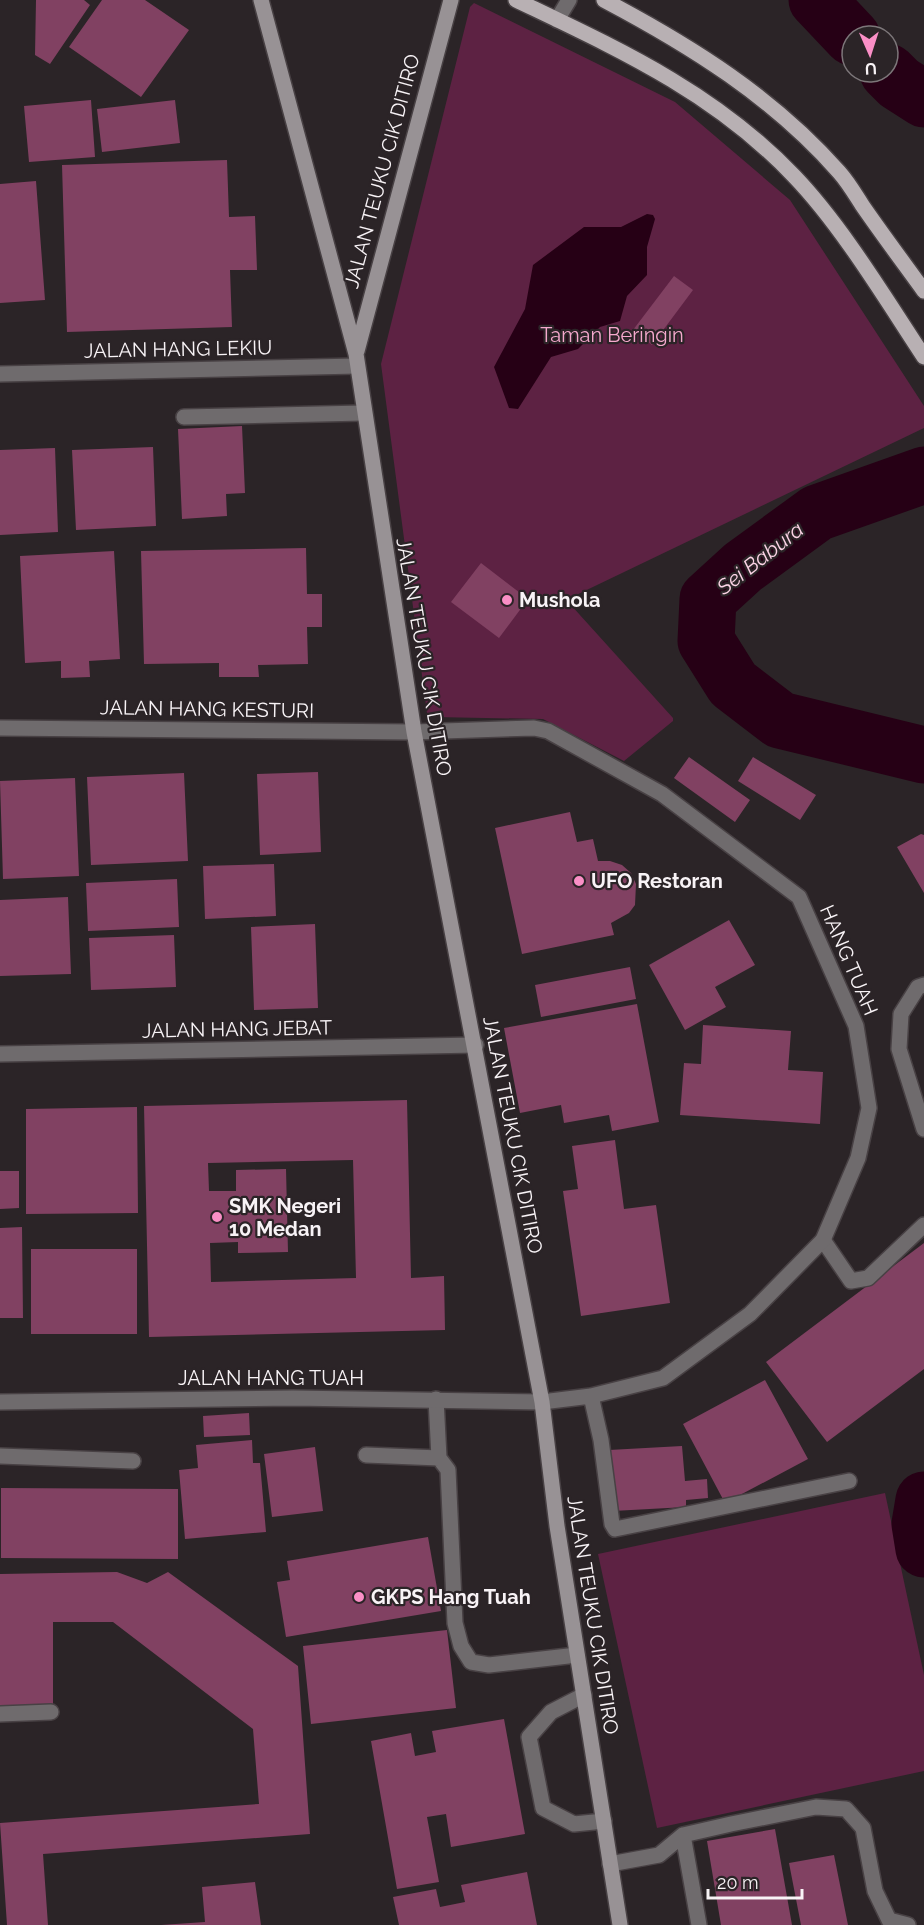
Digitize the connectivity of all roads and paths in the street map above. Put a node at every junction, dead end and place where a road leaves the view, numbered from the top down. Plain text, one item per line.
1 (261, 0) edge
2 (451, 0) edge
3 (516, 0) edge
4 (569, 0) edge
5 (604, 0) edge
6 (557, 20) junction
7 (924, 291) edge
8 (924, 357) edge
9 (356, 360) junction
10 (0, 374) edge
11 (363, 413) junction
12 (184, 417) dead end
13 (0, 728) edge
14 (414, 732) junction
15 (924, 985) edge
16 (476, 1045) junction
17 (0, 1054) edge
18 (924, 1129) edge
19 (924, 1225) edge
20 (823, 1240) junction
21 (591, 1396) junction
22 (436, 1399) junction
23 (0, 1402) edge
24 (542, 1402) junction
25 (366, 1455) dead end
26 (0, 1456) edge
27 (439, 1458) junction
28 (133, 1461) dead end
29 (849, 1480) dead end
30 (578, 1655) junction
31 (584, 1695) junction
32 (51, 1712) dead end
33 (0, 1714) edge
34 (604, 1821) junction
35 (683, 1835) junction
36 (610, 1864) junction
37 (620, 1925) edge
38 (699, 1925) edge
39 (908, 1925) edge

1 - 9 street, JALAN TEUKU CIK DITIRO
2 - 9 street, JALAN TEUKU CIK DITIRO
3 - 6 main road
4 - 6 street
5 - 7 main road
6 - 8 main road
9 - 10 street, JALAN HANG LEKIU
9 - 11 street, JALAN TEUKU CIK DITIRO
11 - 12 street
11 - 14 street, JALAN TEUKU CIK DITIRO
13 - 14 street, JALAN HANG KESTURI
14 - 16 street, JALAN TEUKU CIK DITIRO
14 - 20 street, HANG TUAH
15 - 18 street
16 - 17 street, JALAN HANG JEBAT
16 - 24 street, JALAN TEUKU CIK DITIRO
19 - 20 street
20 - 21 street, HANG TUAH
21 - 24 street, HANG TUAH
21 - 29 street
22 - 23 street, JALAN HANG TUAH
22 - 24 street, JALAN HANG TUAH
22 - 27 street
24 - 30 street, JALAN TEUKU CIK DITIRO
25 - 27 street
26 - 28 street
27 - 30 street
30 - 31 street, JALAN TEUKU CIK DITIRO
31 - 34 street, JALAN TEUKU CIK DITIRO
31 - 34 street
32 - 33 street
34 - 36 street, JALAN TEUKU CIK DITIRO
35 - 36 street
35 - 38 street
35 - 39 street
36 - 37 street, JALAN TEUKU CIK DITIRO

